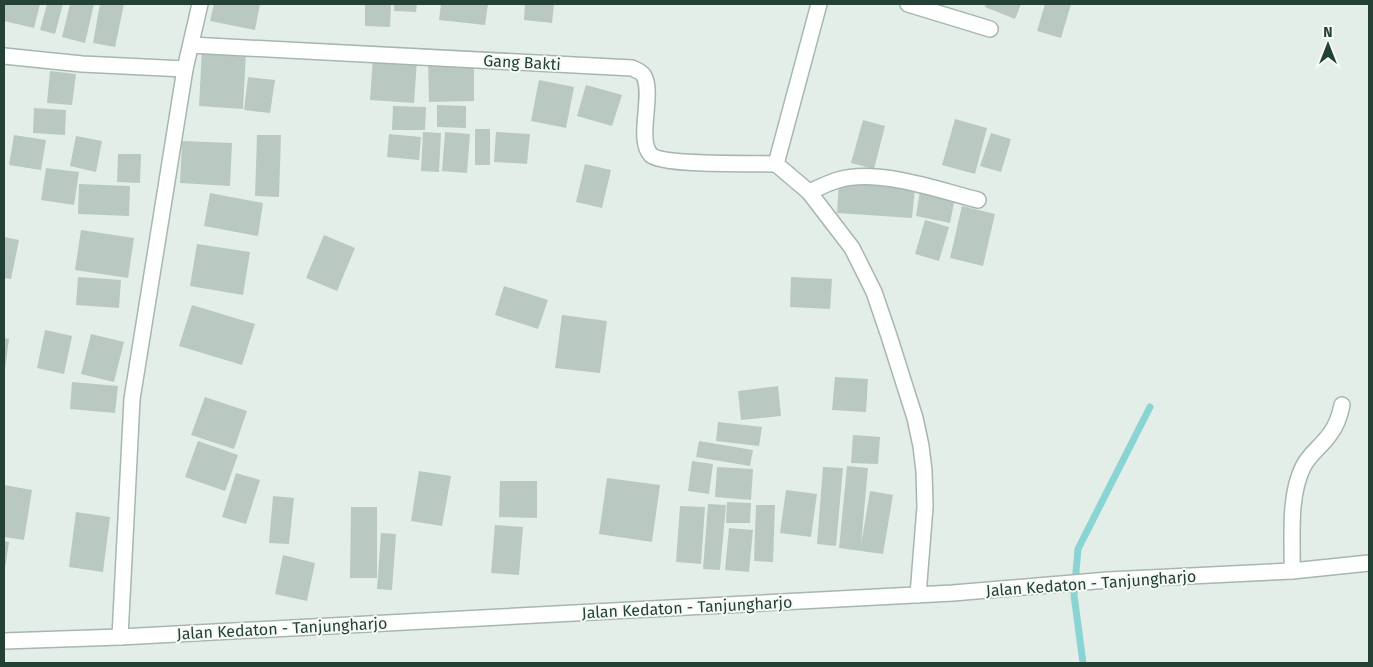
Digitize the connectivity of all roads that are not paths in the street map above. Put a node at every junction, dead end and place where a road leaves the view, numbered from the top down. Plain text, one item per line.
1 (200, 4) edge
2 (819, 4) edge
3 (908, 4) edge
4 (990, 29) dead end
5 (191, 45) junction
6 (4, 56) edge
7 (185, 69) junction
8 (776, 164) junction
9 (809, 192) junction
10 (978, 200) dead end
11 (1342, 405) dead end
12 (1369, 563) edge
13 (1292, 571) junction
14 (918, 596) junction
15 (120, 637) junction
16 (4, 641) edge

1 - 5 street
2 - 8 street
3 - 4 street
5 - 7 street
5 - 8 street, Gang Bakti
6 - 7 street
7 - 15 street
8 - 9 street
9 - 10 street
9 - 14 street
11 - 13 street
12 - 13 street, Jalan Kedaton - Tanjungharjo
13 - 14 street, Jalan Kedaton - Tanjungharjo
14 - 15 street, Jalan Kedaton - Tanjungharjo
15 - 16 street, Jalan Kedaton - Tanjungharjo

